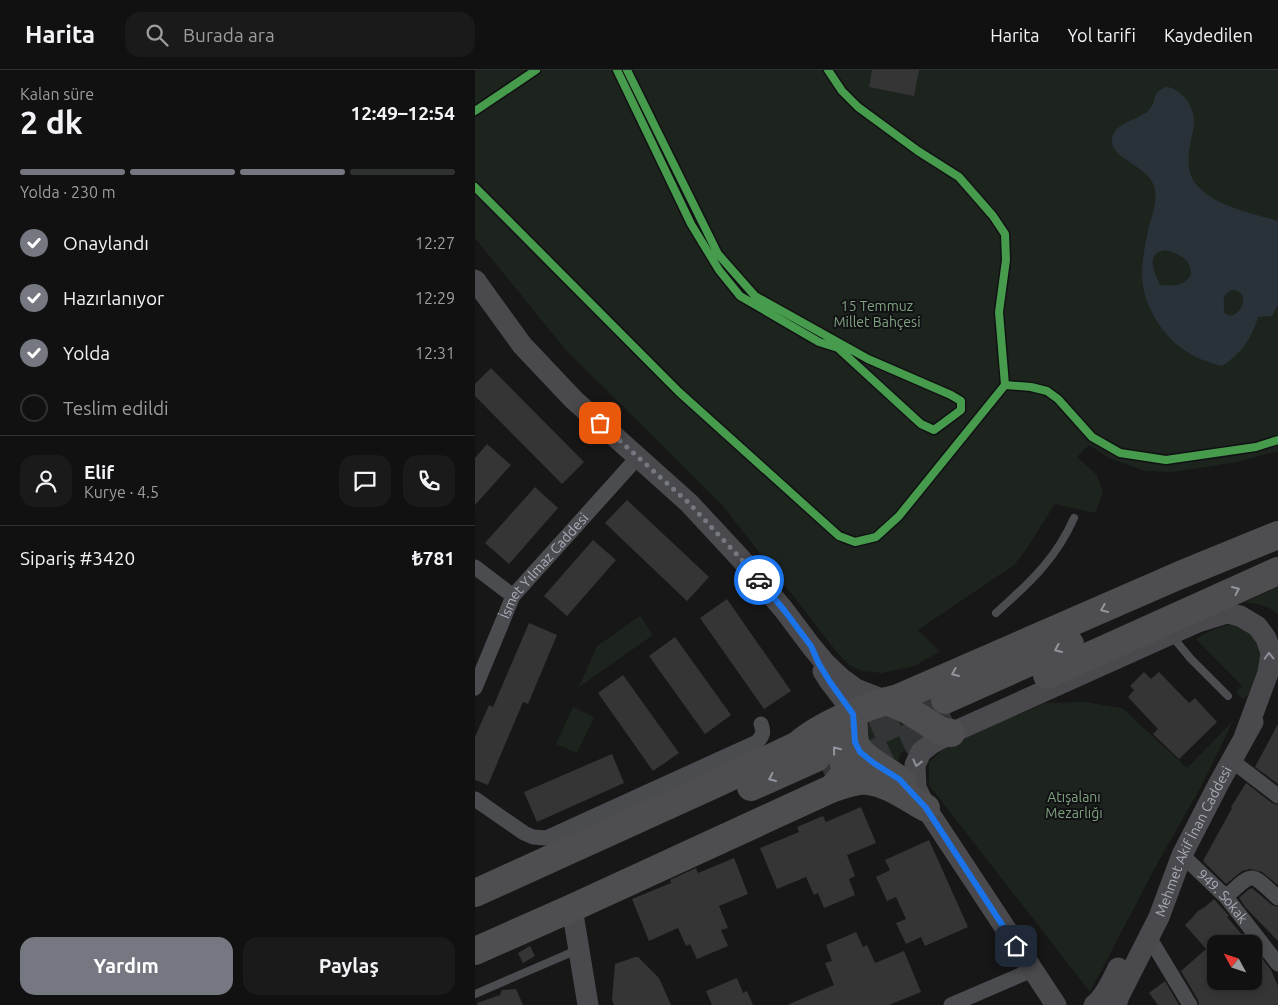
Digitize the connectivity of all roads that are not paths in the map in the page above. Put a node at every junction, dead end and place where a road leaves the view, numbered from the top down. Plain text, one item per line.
1 (475, 280) edge
2 (638, 457) junction
3 (1075, 518) dead end
4 (1278, 535) edge
5 (1278, 549) edge
6 (475, 567) edge
7 (1278, 571) edge
8 (513, 596) junction
9 (996, 613) dead end
10 (1171, 635) junction
11 (811, 646) junction
12 (830, 682) junction
13 (1278, 682) edge
14 (475, 688) edge
15 (1228, 696) dead end
16 (887, 701) junction
17 (853, 714) junction
18 (949, 717) junction
19 (761, 724) dead end
20 (1245, 735) junction
21 (817, 760) junction
22 (1231, 760) junction
23 (1278, 796) edge
24 (475, 798) edge
25 (926, 808) junction
26 (1182, 855) junction
27 (475, 893) edge
28 (1226, 898) junction
29 (1278, 898) edge
30 (572, 908) junction
31 (475, 911) edge
32 (475, 934) edge
33 (1149, 937) junction
34 (579, 949) junction
35 (475, 951) edge
36 (1278, 964) edge
37 (1032, 970) junction
38 (475, 994) edge
39 (588, 1005) edge
40 (951, 1005) edge
41 (1056, 1005) edge
42 (1093, 1005) edge
43 (1116, 1005) edge
44 (1190, 1005) edge

1 - 2 main road
2 - 8 street, İsmet Yılmaz Caddesi
2 - 11 main road
3 - 9 lane
4 -> 16 highway
5 -> 18 highway
6 - 8 street
18 -> 7 highway
8 - 14 street, İsmet Yılmaz Caddesi
10 - 15 lane
10 - 18 main road
20 -> 10 main road
11 - 12 main road
11 - 16 main road
12 - 17 main road
12 - 21 main road
13 - 20 main road, Mehmet Akif İnan Caddesi
16 - 17 highway
16 - 18 highway
17 - 21 highway
17 -> 25 highway
18 -> 25 main road
19 - 24 street
20 - 22 main road, Mehmet Akif İnan Caddesi
21 - 25 highway
21 - 27 highway
21 - 30 highway
21 -> 31 highway
21 - 32 highway
22 - 23 street
22 - 26 main road, Mehmet Akif İnan Caddesi
25 - 37 main road
26 - 28 street, 949. Sokak
26 - 33 main road, Mehmet Akif İnan Caddesi
26 - 42 main road
28 - 29 street
28 - 36 street, 949. Sokak
30 - 34 main road
30 - 35 highway
33 - 43 main road, Mehmet Akif İnan Caddesi
33 - 44 street
34 - 38 lane
34 - 39 main road
37 - 40 street
37 - 41 main road

